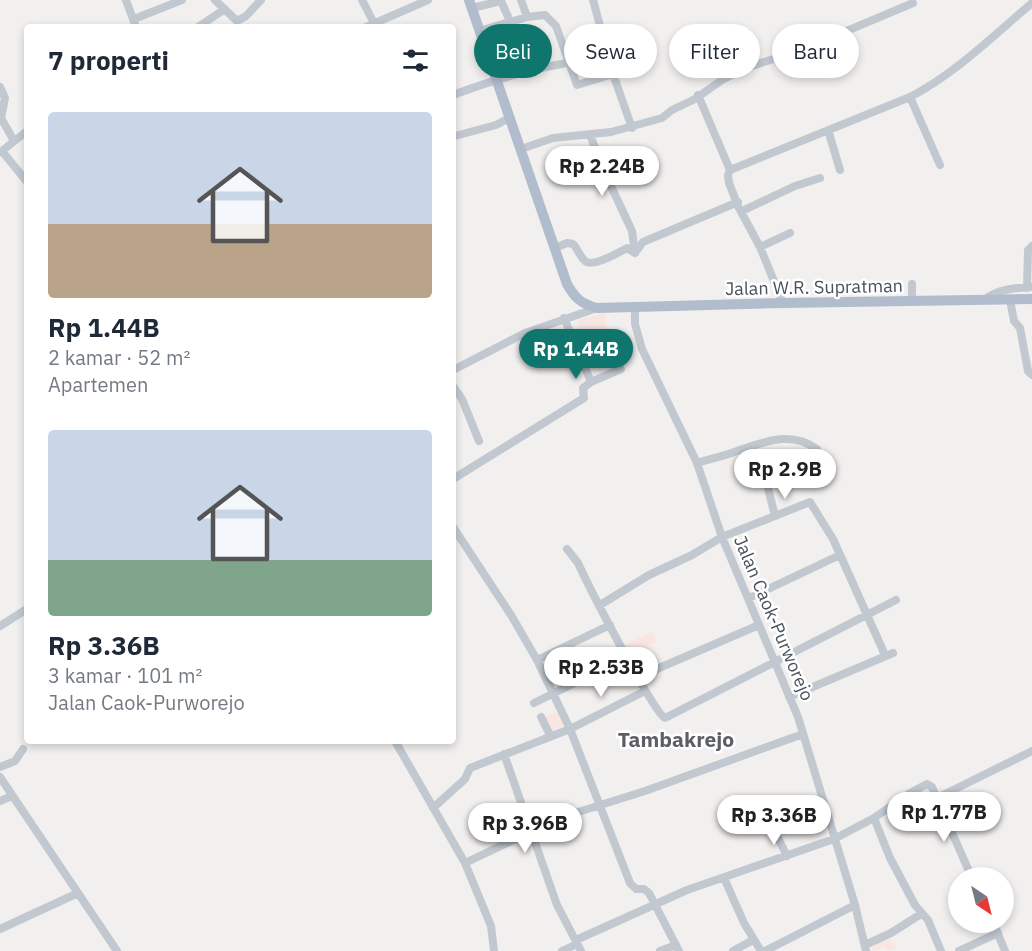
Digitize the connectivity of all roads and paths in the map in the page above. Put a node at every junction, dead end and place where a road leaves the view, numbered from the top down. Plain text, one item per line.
1 (126, 0) edge
2 (182, 0) edge
3 (215, 0) edge
4 (362, 0) edge
5 (428, 0) edge
6 (521, 0) edge
7 (592, 0) edge
8 (258, 1) edge
9 (913, 3) dead end
10 (1032, 3) edge
11 (470, 4) edge
12 (225, 9) junction
13 (527, 17) junction
14 (510, 21) junction
15 (135, 23) edge
16 (202, 24) edge
17 (371, 24) edge
18 (376, 24) edge
19 (477, 24) edge
20 (501, 24) edge
21 (599, 24) edge
22 (564, 51) edge
23 (564, 64) edge
24 (575, 78) edge
25 (600, 78) edge
26 (614, 78) edge
27 (496, 80) junction
28 (0, 87) edge
29 (456, 94) edge
30 (698, 95) junction
31 (910, 97) junction
32 (509, 118) junction
33 (632, 128) junction
34 (828, 130) junction
35 (24, 134) edge
36 (590, 135) junction
37 (456, 136) edge
38 (14, 141) junction
39 (520, 149) junction
40 (1, 152) edge
41 (940, 165) dead end
42 (729, 170) junction
43 (840, 170) dead end
44 (820, 178) dead end
45 (24, 179) edge
46 (740, 206) junction
47 (790, 233) dead end
48 (1032, 246) edge
49 (760, 247) junction
50 (555, 248) junction
51 (635, 253) junction
52 (912, 284) dead end
53 (1030, 288) edge
54 (1032, 299) edge
55 (983, 300) junction
56 (1010, 300) junction
57 (912, 302) junction
58 (783, 303) junction
59 (635, 306) junction
60 (597, 308) junction
61 (564, 318) junction
62 (456, 368) edge
63 (621, 369) dead end
64 (1032, 375) edge
65 (591, 382) junction
66 (456, 390) edge
67 (479, 441) dead end
68 (817, 449) dead end
69 (697, 463) junction
70 (456, 477) edge
71 (768, 488) dead end
72 (775, 516) junction
73 (456, 532) edge
74 (722, 537) junction
75 (567, 549) dead end
76 (840, 555) junction
77 (749, 598) junction
78 (896, 600) dead end
79 (600, 605) junction
80 (24, 611) edge
81 (867, 616) junction
82 (610, 625) junction
83 (759, 625) junction
84 (0, 626) edge
85 (628, 657) junction
86 (537, 660) junction
87 (774, 661) junction
88 (638, 677) junction
89 (645, 691) junction
90 (555, 694) junction
91 (789, 697) junction
92 (534, 703) dead end
93 (541, 717) dead end
94 (570, 729) junction
95 (550, 735) junction
96 (803, 735) junction
97 (397, 744) edge
98 (23, 749) dead end
99 (1032, 751) edge
100 (504, 754) junction
101 (0, 767) edge
102 (0, 777) edge
103 (12, 796) junction
104 (937, 798) junction
105 (0, 801) edge
106 (600, 805) junction
107 (433, 808) junction
108 (874, 818) junction
109 (770, 822) dead end
110 (532, 831) junction
111 (834, 839) junction
112 (787, 856) junction
113 (465, 863) junction
114 (967, 867) edge
115 (724, 878) junction
116 (78, 893) junction
117 (655, 905) junction
118 (855, 905) junction
119 (921, 914) junction
120 (0, 929) edge
121 (998, 933) joint
122 (753, 940) junction
123 (578, 945) edge
124 (678, 948) edge
125 (866, 948) edge
126 (117, 951) edge
127 (494, 951) edge
128 (562, 951) edge
129 (660, 951) edge
130 (734, 951) edge
131 (765, 951) edge
132 (941, 951) edge
133 (959, 951) edge
134 (1005, 951) edge

1 - 15 street
2 - 15 street
3 - 12 street
4 - 17 street
5 - 18 street
6 - 13 street
7 - 21 street
8 - 12 street
9 - 30 street
10 - 31 street
11 - 14 street
11 - 19 main road
12 - 16 street
13 - 14 street
13 - 22 street
14 - 20 street
23 - 27 street
24 - 25 street
26 - 33 street
27 - 29 street
27 - 32 main road
28 - 38 street
30 - 33 street
30 - 42 street
31 - 34 street
31 - 41 street
32 - 37 street
32 - 39 main road
33 - 36 street
34 - 42 street
34 - 43 street
35 - 38 street
36 - 39 street
36 - 51 street
38 - 40 street
39 - 50 main road
40 - 45 street
42 - 46 street
44 - 46 street
46 - 49 street
46 - 51 street
47 - 49 street
48 - 53 street
49 - 58 street
50 - 51 street
50 - 60 main road
52 - 57 street
53 - 55 street
54 - 56 main road, Jalan W.R. Supratman
55 - 56 main road, Jalan W.R. Supratman
55 - 57 main road, Jalan W.R. Supratman
56 - 64 street
57 - 58 main road, Jalan W.R. Supratman
58 - 59 main road, Jalan W.R. Supratman
59 - 60 main road, Jalan W.R. Supratman
59 - 69 street, Jalan Caok-Purworejo
60 - 61 street
61 - 62 street
61 - 65 street
63 - 65 street
65 - 70 street
66 - 67 street
68 - 69 street
69 - 74 street, Jalan Caok-Purworejo
71 - 72 street
72 - 74 street
72 - 76 street
73 - 86 street
74 - 77 street, Jalan Caok-Purworejo
74 - 79 street
75 - 79 street
76 - 77 street
76 - 81 street
77 - 83 street, Jalan Caok-Purworejo
78 - 81 street
79 - 82 street
80 - 84 street
81 - 87 street
81 - 91 street
82 - 85 street
82 - 86 street
83 - 87 street, Jalan Caok-Purworejo
83 - 88 street
85 - 88 street
85 - 90 street
86 - 90 street
87 - 89 street
87 - 91 street, Jalan Caok-Purworejo
88 - 89 street
89 - 94 street
90 - 92 street
90 - 94 street
91 - 96 street, Jalan Caok-Purworejo
93 - 95 street
94 - 95 street
94 - 106 street
95 - 100 street
96 - 106 street
96 - 111 street, Jalan Caok-Purworejo
97 - 107 street
98 - 101 street
99 - 104 street
100 - 107 street
100 - 110 street
102 - 103 street
103 - 105 street
103 - 116 street
104 - 108 street
104 - 114 street
106 - 110 street
106 - 117 street
107 - 113 street
108 - 111 street
108 - 119 street
109 - 112 street
110 - 113 street
110 - 123 street
111 - 112 street
111 - 118 street, Jalan Caok-Purworejo
112 - 115 street
113 - 127 street
115 - 117 street
115 - 122 street
116 - 120 street
116 - 126 street
117 - 123 street
117 - 124 street
118 - 125 street, Jalan Caok-Purworejo
118 - 131 street
119 - 125 street
119 - 132 street
121 - 133 street
121 - 134 street
122 - 130 street
122 - 131 street
123 - 128 street
124 - 129 street

